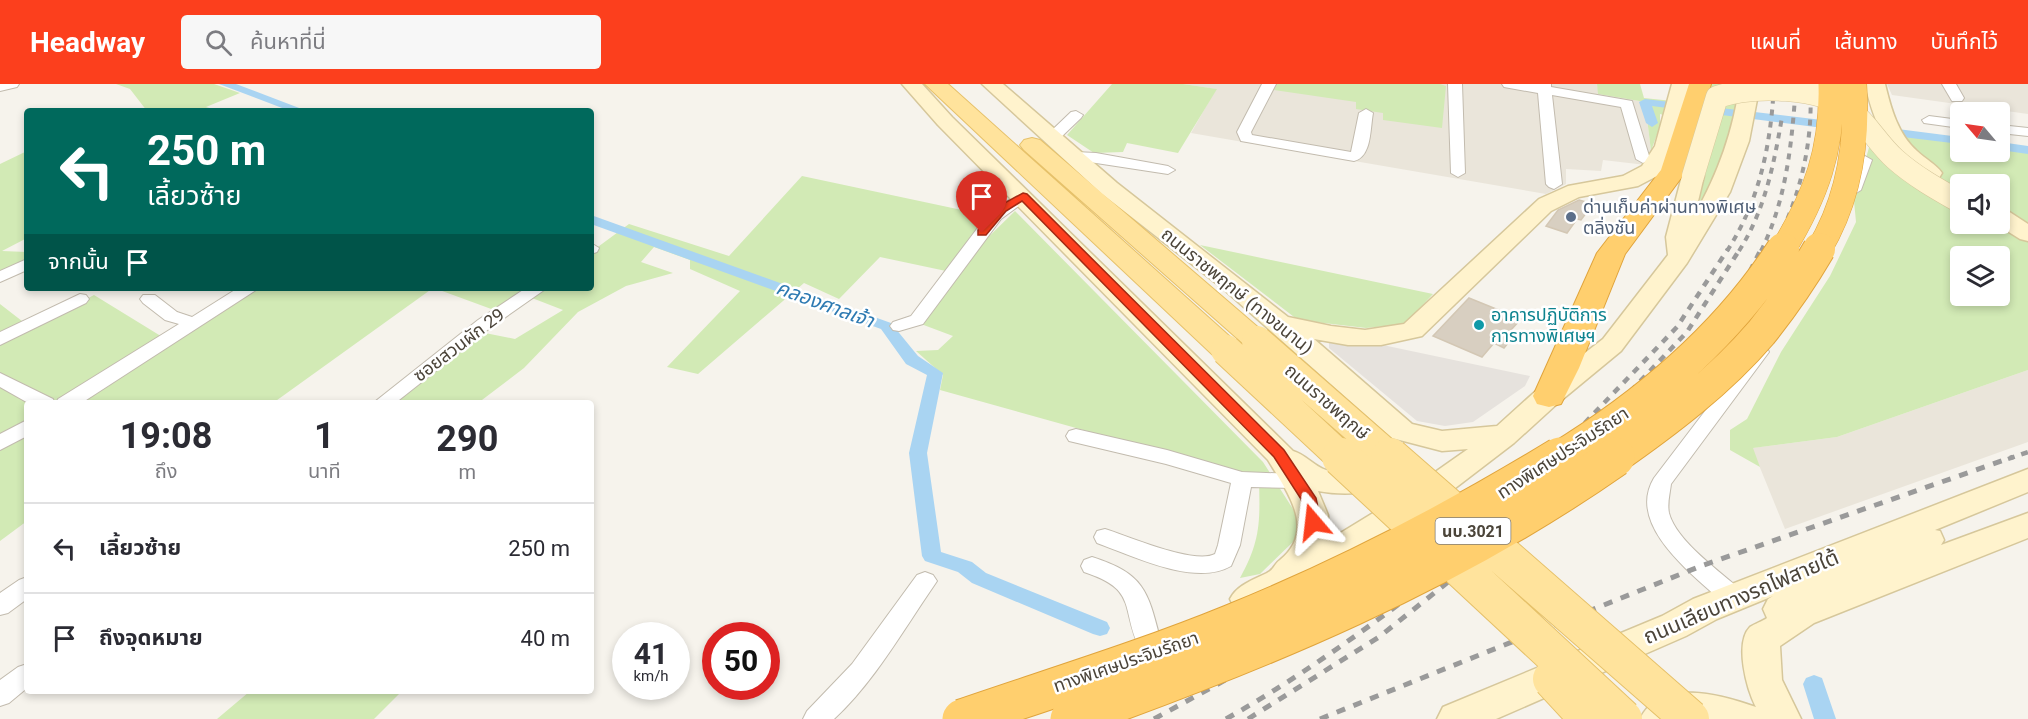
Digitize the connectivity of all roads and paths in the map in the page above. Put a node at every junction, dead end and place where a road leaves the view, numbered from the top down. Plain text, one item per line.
1 (12, 84) edge
2 (914, 84) edge
3 (936, 84) edge
4 (965, 84) edge
5 (992, 84) edge
6 (1269, 84) edge
7 (1455, 84) edge
8 (1509, 84) edge
9 (1700, 84) edge
10 (1831, 84) edge
11 (1854, 84) edge
12 (1875, 84) edge
13 (1949, 84) edge
14 (0, 87) edge
15 (1544, 87) edge
16 (1749, 93) edge
17 (1957, 98) dead end
18 (1680, 107) edge
19 (1366, 113) dead end
20 (1076, 115) dead end
21 (1929, 120) dead end
22 (1950, 123) edge
23 (2010, 130) edge
24 (2028, 132) edge
25 (1053, 137) junction
26 (1075, 156) junction
27 (1643, 159) dead end
28 (1864, 160) dead end
29 (1168, 170) dead end
30 (1458, 172) dead end
31 (1554, 184) dead end
32 (1950, 185) edge
33 (1950, 195) edge
34 (1023, 196) junction
35 (1072, 210) junction
36 (2010, 223) edge
37 (2010, 228) edge
38 (2028, 236) edge
39 (1678, 258) junction
40 (24, 265) edge
41 (0, 277) edge
42 (245, 291) edge
43 (534, 291) edge
44 (80, 299) dead end
45 (148, 299) dead end
46 (193, 323) junction
47 (899, 326) dead end
48 (1254, 338) junction
49 (0, 339) edge
50 (0, 379) edge
51 (1549, 396) junction
52 (39, 400) edge
53 (71, 400) edge
54 (386, 400) edge
55 (1383, 416) junction
56 (24, 429) edge
57 (1505, 435) junction
58 (1076, 436) dead end
59 (0, 443) edge
60 (1279, 453) junction
61 (1242, 478) junction
62 (2028, 480) edge
63 (1295, 481) junction
64 (2028, 499) edge
65 (1412, 525) junction
66 (2028, 525) edge
67 (1105, 537) dead end
68 (1092, 566) dead end
69 (925, 581) dead end
70 (1823, 581) junction
71 (24, 588) edge
72 (1269, 589) junction
73 (1734, 598) junction
74 (0, 606) edge
75 (1209, 617) junction
76 (1674, 626) junction
77 (1763, 637) junction
78 (1149, 642) junction
79 (24, 676) edge
80 (1, 687) edge
81 (1040, 716) edge
82 (816, 719) edge
83 (941, 719) edge
84 (963, 719) edge
85 (1456, 719) edge
86 (1589, 719) edge
87 (1623, 719) edge
88 (1659, 719) edge
89 (1690, 719) edge
90 (1743, 719) edge
91 (1782, 719) edge

1 - 14 street
2 - 34 main road
2 - 35 main road
3 - 35 main road, ถนนราชพฤกษ์ / นบ.3021
4 - 48 main road, ถนนราชพฤกษ์ / นบ.3021
5 - 25 main road, ถนนราชพฤกษ์ (ทางขนาน) / นบ.3021
6 - 19 street
7 - 30 street
8 - 15 street
9 - 18 highway
10 - 84 highway, ทางพิเศษประจิมรัถยา, bridge
11 - 81 highway, ทางพิเศษประจิมรัถยา, bridge
12 - 32 main road
13 - 17 street
15 - 27 street
15 - 31 street
16 - 39 main road
18 - 48 main road
18 - 51 highway
20 - 25 street
21 - 22 street
23 - 24 street
25 - 26 main road, ถนนราชพฤกษ์ (ทางขนาน) / นบ.3021
26 - 29 street
26 - 48 main road, ถนนราชพฤกษ์ (ทางขนาน) / นบ.3021
28 - 73 street
33 - 39 main road, bridge
34 - 47 street
34 - 60 main road
35 - 48 main road, ถนนราชพฤกษ์ / นบ.3021
36 - 38 main road
37 - 38 main road
39 - 51 main road
40 - 41 street
42 - 46 street
43 - 54 street, ซอยสวนผัก 29
44 - 49 street
45 - 46 street
46 - 53 street
48 - 55 main road, ถนนราชพฤกษ์ (ทางขนาน) / นบ.3021
48 - 65 main road, ถนนราชพฤกษ์ / นบ.3021, bridge
48 - 89 main road, ถนนราชพฤกษ์ / นบ.3021, bridge
50 - 52 street
51 - 57 main road
55 - 57 main road, ถนนราชพฤกษ์ (ทางขนาน)
55 - 60 main road
56 - 59 street
57 - 72 main road
58 - 61 street
60 - 63 main road
61 - 63 street
61 - 67 street
62 - 73 main road, ถนนเลียบทางรถไฟสายใต้
63 - 72 main road
64 - 70 main road
65 - 86 main road, bridge
65 - 87 main road, ถนนราชพฤกษ์ / นบ.3021, bridge
66 - 77 main road, ถนนเลียบทางรถไฟสายใต้
68 - 78 street
69 - 82 street
70 - 76 main road
70 - 77 main road
71 - 74 street
72 - 75 main road
73 - 76 main road, ถนนเลียบทางรถไฟสายใต้
75 - 78 main road
75 - 81 main road
76 - 85 main road, ถนนเลียบทางรถไฟสายใต้
77 - 91 main road
78 - 83 main road
79 - 80 street
88 - 90 main road

